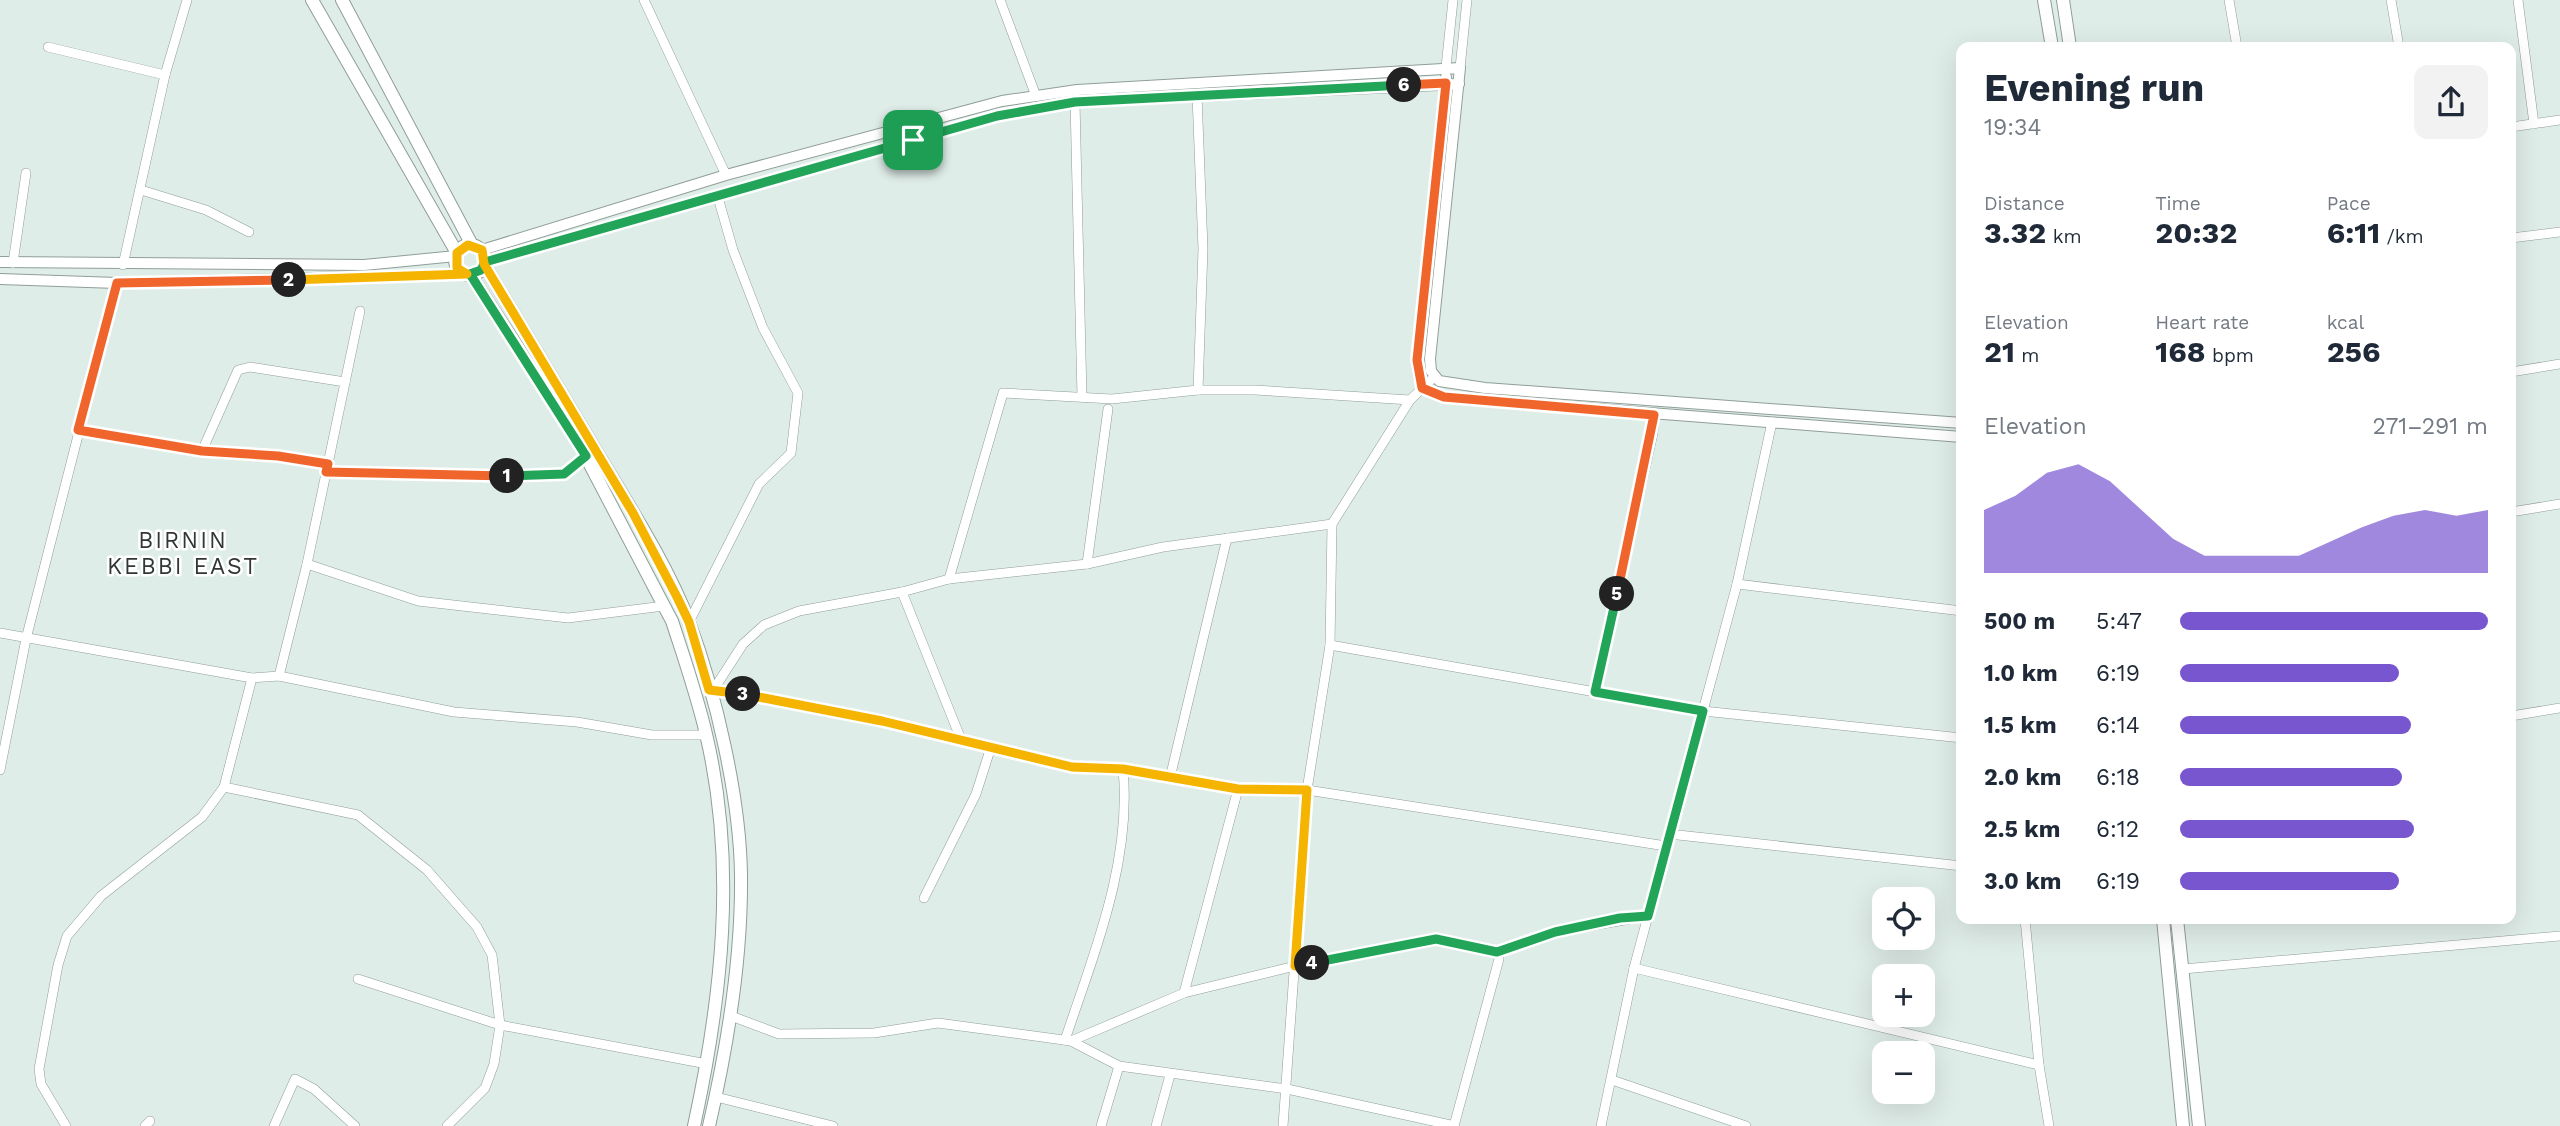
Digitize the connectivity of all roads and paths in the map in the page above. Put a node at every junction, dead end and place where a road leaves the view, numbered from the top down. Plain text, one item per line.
1 (187, 0) edge
2 (312, 0) edge
3 (342, 0) edge
4 (643, 0) edge
5 (1000, 0) edge
6 (1454, 0) edge
7 (1467, 0) edge
8 (2044, 0) edge
9 (2063, 0) edge
10 (2230, 0) edge
11 (2391, 0) edge
12 (2518, 0) edge
13 (2051, 42) edge
14 (2069, 42) edge
15 (2236, 42) edge
16 (2398, 42) edge
17 (48, 47) dead end
18 (1446, 67) junction
19 (1460, 68) junction
20 (165, 75) junction
21 (1446, 83) junction
22 (1459, 84) junction
23 (1197, 95) junction
24 (1036, 96) junction
25 (1075, 102) junction
26 (2560, 120) edge
27 (2534, 124) junction
28 (2516, 126) edge
29 (26, 173) dead end
30 (726, 174) junction
31 (141, 190) junction
32 (717, 194) junction
33 (249, 232) dead end
34 (2560, 232) edge
35 (2516, 237) edge
36 (456, 255) junction
37 (481, 255) junction
38 (0, 262) edge
39 (13, 262) junction
40 (122, 265) junction
41 (468, 274) junction
42 (0, 279) edge
43 (117, 283) junction
44 (360, 311) dead end
45 (2560, 364) edge
46 (2516, 371) edge
47 (1434, 377) junction
48 (345, 382) junction
49 (1422, 388) junction
50 (1198, 390) junction
51 (1082, 397) junction
52 (1410, 400) junction
53 (1737, 406) junction
54 (1108, 409) dead end
55 (1654, 415) junction
56 (1736, 419) junction
57 (1772, 422) junction
58 (1956, 423) edge
59 (78, 430) junction
60 (1956, 437) edge
61 (202, 451) junction
62 (586, 456) junction
63 (327, 468) junction
64 (2560, 505) edge
65 (2516, 511) edge
66 (1332, 524) junction
67 (1227, 538) junction
68 (307, 564) junction
69 (1087, 564) junction
70 (949, 579) junction
71 (1737, 584) junction
72 (902, 592) junction
73 (664, 606) junction
74 (1956, 610) edge
75 (689, 622) junction
76 (0, 634) edge
77 (26, 639) junction
78 (1330, 645) junction
79 (279, 676) junction
80 (252, 678) junction
81 (713, 690) junction
82 (1595, 692) junction
83 (2560, 708) edge
84 (1703, 711) junction
85 (2516, 715) edge
86 (706, 735) junction
87 (1956, 737) edge
88 (962, 742) junction
89 (990, 750) junction
90 (0, 769) edge
91 (1123, 769) junction
92 (1170, 778) junction
93 (224, 787) junction
94 (1238, 789) junction
95 (1307, 790) junction
96 (1669, 834) junction
97 (1666, 846) junction
98 (1956, 865) edge
99 (924, 898) dead end
100 (1648, 916) junction
101 (2025, 924) edge
102 (2163, 924) edge
103 (2178, 924) edge
104 (2560, 936) edge
105 (1497, 952) junction
106 (1295, 966) junction
107 (1634, 968) junction
108 (2183, 969) junction
109 (358, 979) dead end
110 (1184, 993) junction
111 (731, 1016) junction
112 (500, 1025) junction
113 (1068, 1040) junction
114 (707, 1065) junction
115 (2039, 1065) junction
116 (1119, 1066) junction
117 (1170, 1075) junction
118 (1612, 1080) junction
119 (1286, 1089) junction
120 (716, 1097) junction
121 (1727, 1123) edge
122 (813, 1124) edge
123 (66, 1126) edge
124 (274, 1126) edge
125 (355, 1126) edge
126 (447, 1126) edge
127 (694, 1126) edge
128 (709, 1126) edge
129 (833, 1126) edge
130 (1101, 1126) edge
131 (1156, 1126) edge
132 (1283, 1126) edge
133 (1454, 1126) edge
134 (1601, 1126) edge
135 (1746, 1126) edge
136 (2049, 1126) edge
137 (2183, 1126) edge
138 (2199, 1126) edge

1 - 20 street
2 - 36 main road
3 - 37 main road
4 - 30 street
5 - 24 street
6 - 18 street
7 - 19 street
8 - 13 main road
9 - 14 main road
10 - 15 street
11 - 16 street
12 - 27 street
17 - 20 street
18 - 19 street
18 - 21 street
18 - 24 street
19 - 22 street
20 - 31 street
21 - 22 street
21 - 23 street
21 - 49 street
22 - 47 street
23 - 25 street
23 - 50 street
24 - 30 street
25 - 32 street
25 - 51 street
26 - 27 street
27 - 28 street
29 - 39 street
30 - 37 street
31 - 33 street
31 - 40 street
32 - 37 street
32 - 75 street
34 - 35 street
36 - 37 main road
36 - 40 street
36 - 41 main road
37 - 41 main road
37 - 75 main road
38 - 39 street
39 - 40 street
41 - 43 street
41 - 62 main road
42 - 43 street
43 - 59 street
44 - 48 street
45 - 46 street
47 - 49 street
47 - 53 street
48 - 61 street
48 - 63 street
49 - 52 street
49 - 55 street
50 - 51 street
50 - 52 street
51 - 70 street
52 - 66 street
53 - 56 street
53 - 58 street
54 - 69 street
55 - 56 street
55 - 82 street
56 - 57 street
57 - 60 street
57 - 71 street
59 - 61 street
59 - 77 street
61 - 63 street
62 - 63 street
62 - 73 main road
63 - 68 street
64 - 65 street
66 - 67 street
66 - 78 street
67 - 69 street
67 - 92 street
68 - 73 street
68 - 79 street
69 - 70 street
70 - 72 street
71 - 74 street
71 - 84 street
72 - 81 street
72 - 88 street
73 - 86 main road
75 - 81 main road
76 - 77 street
77 - 80 street
77 - 90 street
78 - 82 street
78 - 95 street
79 - 80 street
79 - 86 street
80 - 93 street
81 - 88 street
81 - 111 main road
82 - 84 street
83 - 85 street
84 - 87 street
84 - 96 street
86 - 114 main road
88 - 89 street
89 - 91 street
89 - 99 street
91 - 92 street
91 - 113 street
92 - 94 street
93 - 112 street
93 - 123 street
94 - 95 street
94 - 110 street
95 - 97 street
95 - 106 street
96 - 97 street
96 - 98 street
97 - 100 street
100 - 105 street
100 - 107 street
101 - 115 street
102 - 137 main road
103 - 108 main road
104 - 108 street
105 - 106 street
105 - 133 street
106 - 110 street
106 - 119 street
107 - 115 street
107 - 118 street
108 - 138 main road
109 - 112 street
110 - 113 street
111 - 113 street
111 - 120 main road
112 - 114 street
112 - 126 street
113 - 116 street
114 - 127 main road
115 - 136 street
116 - 117 street
116 - 130 street
117 - 119 street
117 - 131 street
118 - 121 street
118 - 134 street
119 - 132 street
119 - 133 street
120 - 122 street
120 - 128 main road
121 - 135 street
122 - 129 street
124 - 125 street

